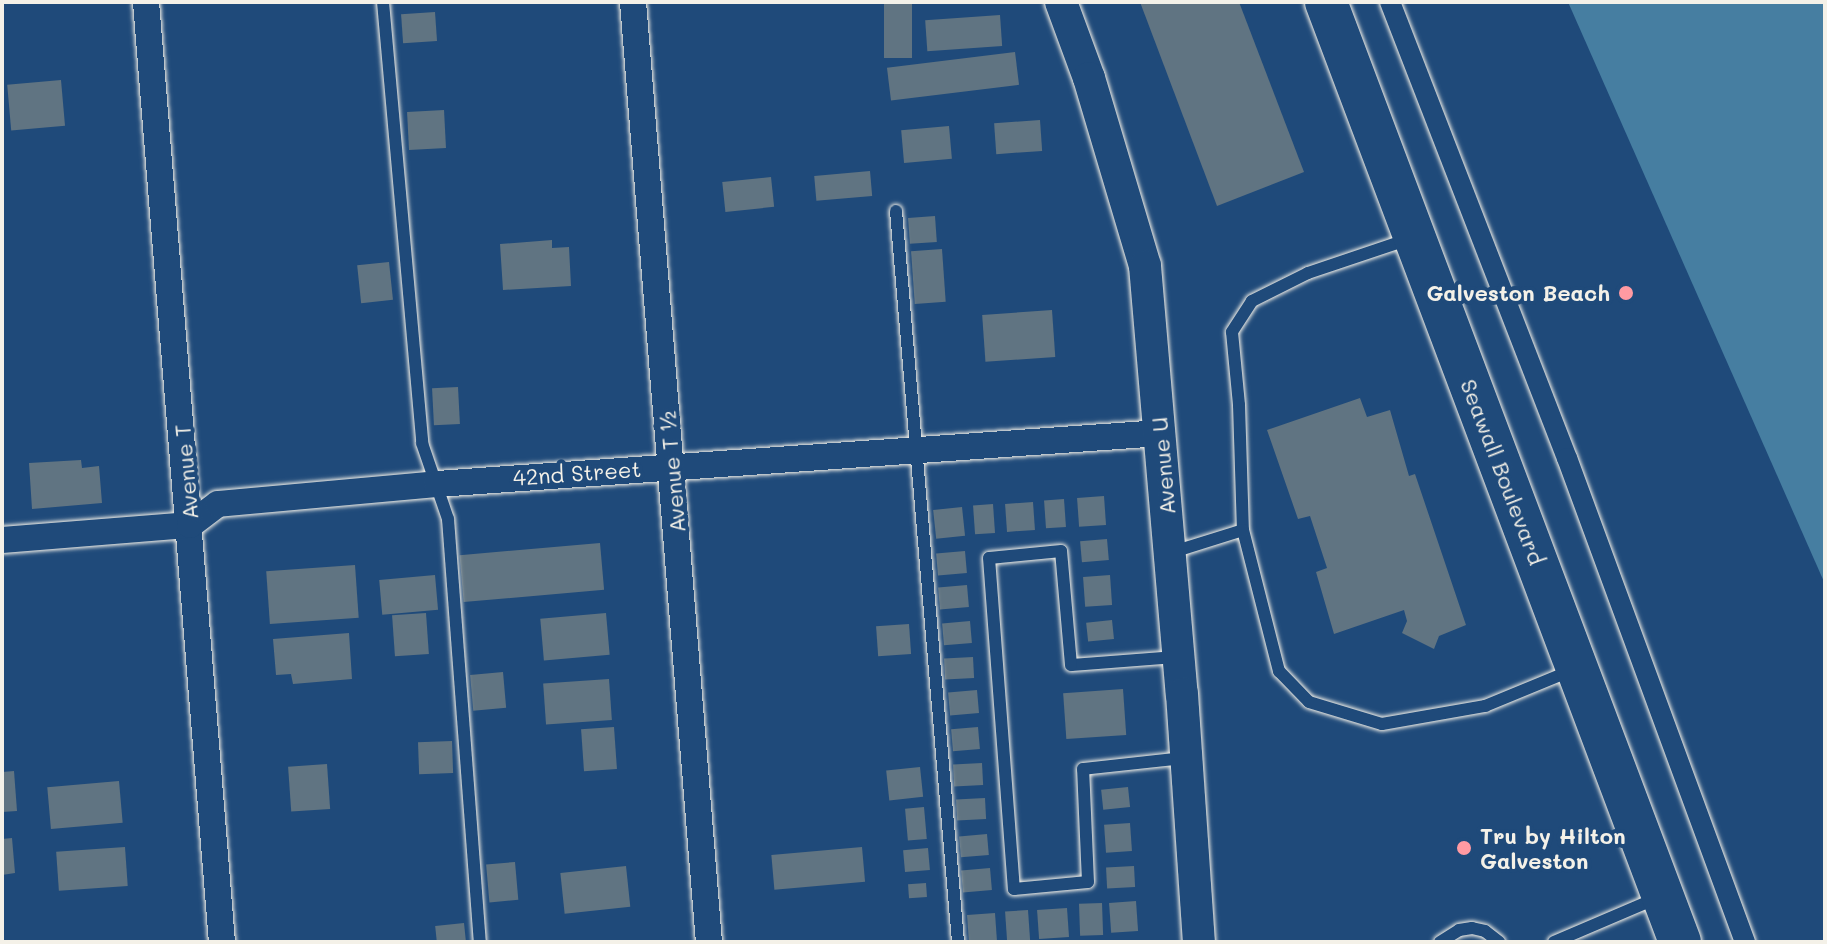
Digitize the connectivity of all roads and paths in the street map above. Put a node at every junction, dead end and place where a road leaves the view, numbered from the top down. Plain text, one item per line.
1 (146, 2) edge
2 (383, 2) edge
3 (633, 2) edge
4 (1061, 2) edge
5 (1326, 2) edge
6 (1390, 2) edge
7 (896, 211) dead end
8 (1415, 237) junction
9 (1160, 433) junction
10 (915, 448) junction
11 (671, 466) junction
12 (437, 484) junction
13 (190, 525) junction
14 (1243, 530) junction
15 (2, 540) edge
16 (1170, 552) junction
17 (1179, 656) junction
18 (1577, 668) junction
19 (1187, 758) junction
20 (1663, 896) junction
21 (222, 942) edge
22 (480, 942) edge
23 (709, 942) edge
24 (958, 942) edge
25 (1199, 942) edge
26 (1440, 942) edge
27 (1499, 942) edge
28 (1553, 942) edge
29 (1680, 942) edge
30 (1745, 942) edge

1 - 13 street, Avenue T
2 - 12 lane
3 - 11 street, Avenue T ½
4 - 9 street, Avenue U
5 - 8 main road, Seawall Boulevard
6 - 30 street
7 - 10 lane
8 - 14 lane
8 - 18 main road, Seawall Boulevard
9 - 10 street, 42nd Street
9 - 16 street, Avenue U
10 - 11 street, 42nd Street
10 - 24 lane
11 - 12 street, 42nd Street
11 - 23 street, Avenue T ½
12 - 13 street, 42nd Street
12 - 22 lane
13 - 15 street, 42nd Street
13 - 21 street, Avenue T
14 - 16 lane
14 - 18 lane
16 - 17 street, Avenue U
17 - 19 street, Avenue U
17 - 19 lane
18 - 20 main road, Seawall Boulevard
19 - 25 street, Avenue U
20 - 28 lane
20 - 29 main road, Seawall Boulevard
26 - 27 lane

